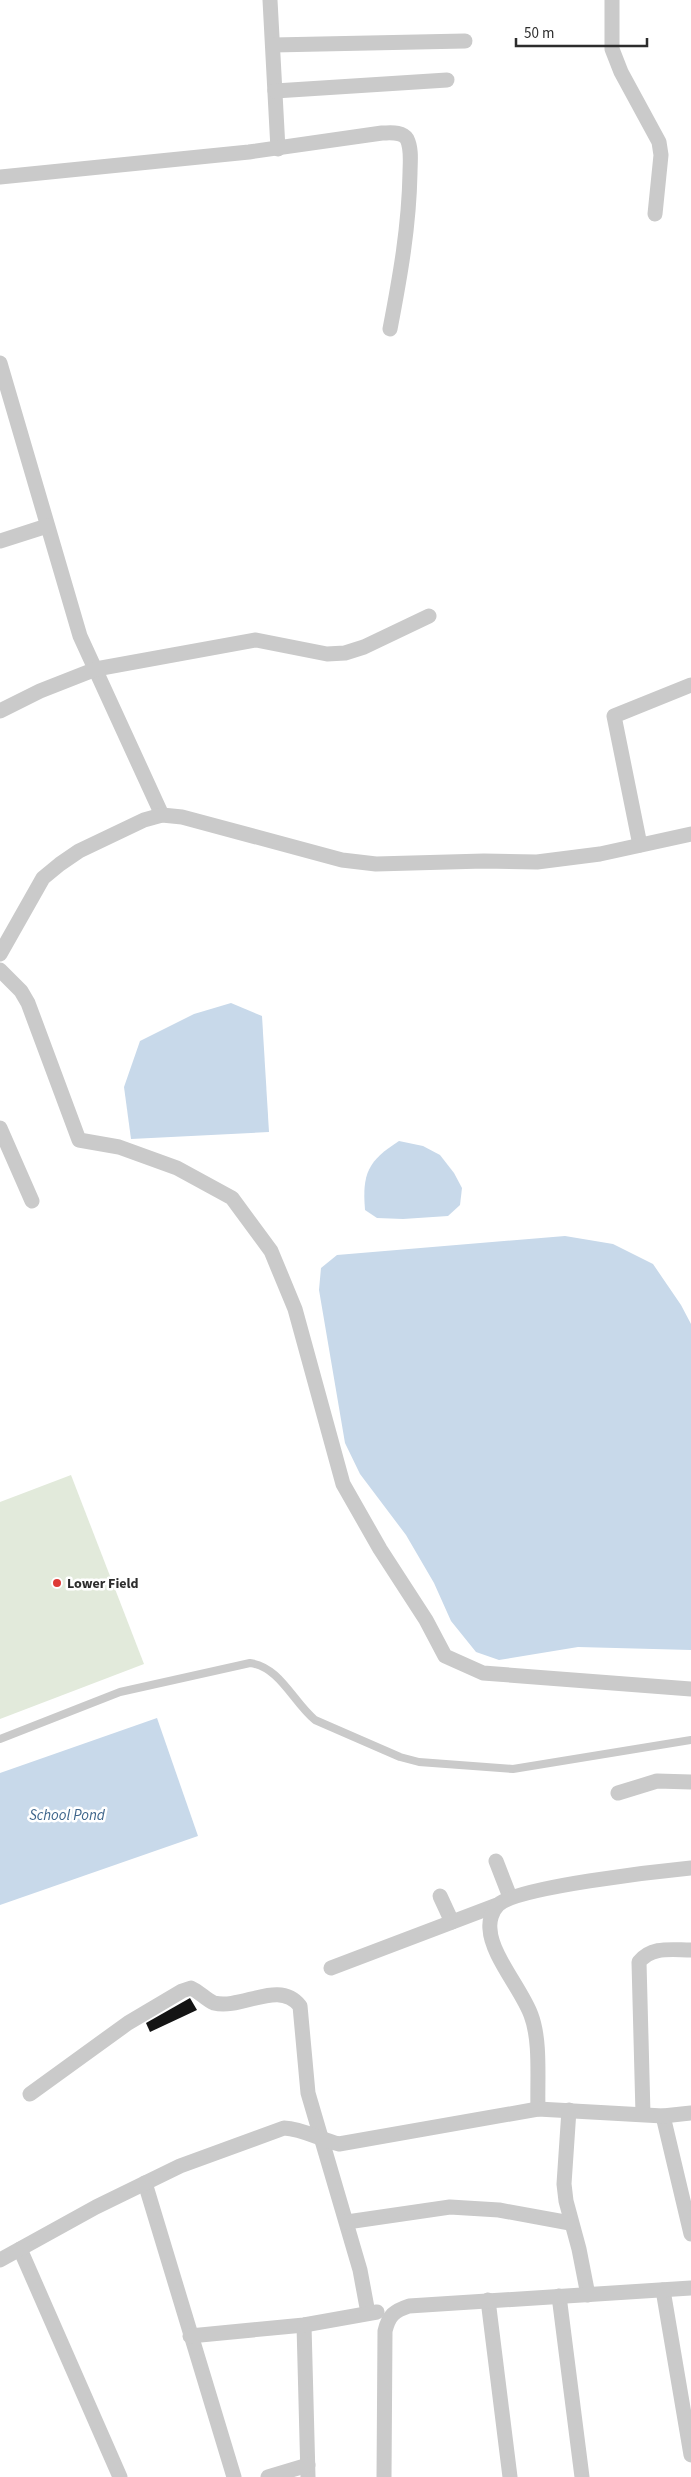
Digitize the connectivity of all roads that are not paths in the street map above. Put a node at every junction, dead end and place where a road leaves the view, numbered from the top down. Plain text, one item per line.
1 (270, 0) edge
2 (612, 0) edge
3 (465, 41) dead end
4 (273, 45) junction
5 (447, 80) dead end
6 (275, 90) junction
7 (278, 149) junction
8 (0, 177) edge
9 (655, 214) dead end
10 (390, 329) dead end
11 (0, 363) edge
12 (48, 526) junction
13 (0, 541) edge
14 (430, 616) dead end
15 (96, 669) junction
16 (691, 685) edge
17 (0, 711) edge
18 (162, 815) junction
19 (691, 834) edge
20 (640, 845) junction
21 (0, 954) edge
22 (0, 970) edge
23 (0, 1128) edge
24 (32, 1201) dead end
25 (691, 1689) edge
26 (0, 1739) edge
27 (691, 1740) edge
28 (691, 1782) edge
29 (618, 1793) dead end
30 (496, 1861) dead end
31 (691, 1868) edge
32 (440, 1896) dead end
33 (503, 1901) junction
34 (452, 1922) junction
35 (691, 1950) edge
36 (331, 1968) dead end
37 (30, 2094) dead end
38 (538, 2109) junction
39 (569, 2110) junction
40 (691, 2113) edge
41 (643, 2114) junction
42 (663, 2116) junction
43 (321, 2139) junction
44 (145, 2183) junction
45 (347, 2222) junction
46 (570, 2223) junction
47 (691, 2234) edge
48 (20, 2249) junction
49 (0, 2260) edge
50 (691, 2288) edge
51 (663, 2290) junction
52 (588, 2295) junction
53 (559, 2296) junction
54 (488, 2300) junction
55 (396, 2310) junction
56 (368, 2312) junction
57 (304, 2325) junction
58 (190, 2336) junction
59 (691, 2455) edge
60 (308, 2471) edge
61 (120, 2477) edge
62 (234, 2477) edge
63 (268, 2477) edge
64 (384, 2477) edge
65 (510, 2477) edge
66 (582, 2477) edge

1 - 4 street
2 - 9 street
3 - 4 street
4 - 6 street
5 - 6 street
6 - 7 street
7 - 8 street
7 - 10 street
11 - 12 street
12 - 13 street
12 - 15 street
14 - 15 street
15 - 17 street
15 - 18 street
16 - 20 street
18 - 20 street
18 - 21 street
19 - 20 street
22 - 25 street
23 - 24 street
26 - 27 lane
28 - 29 street
30 - 33 street
31 - 33 street
32 - 34 street
33 - 34 street
33 - 38 street
34 - 36 street
35 - 41 street
37 - 43 street
38 - 39 street
38 - 43 street
39 - 41 street
39 - 46 street
40 - 42 street
41 - 42 street
42 - 47 street
43 - 44 street
43 - 45 street
44 - 48 street
44 - 58 street
45 - 46 street
45 - 56 street
46 - 52 street
48 - 49 street
48 - 61 street
50 - 51 street
51 - 52 street
51 - 59 street
52 - 53 street
53 - 54 street
53 - 66 street
54 - 55 street
54 - 65 street
55 - 56 street
55 - 64 street
56 - 57 street
57 - 58 street
57 - 60 street
58 - 62 street
60 - 63 street

